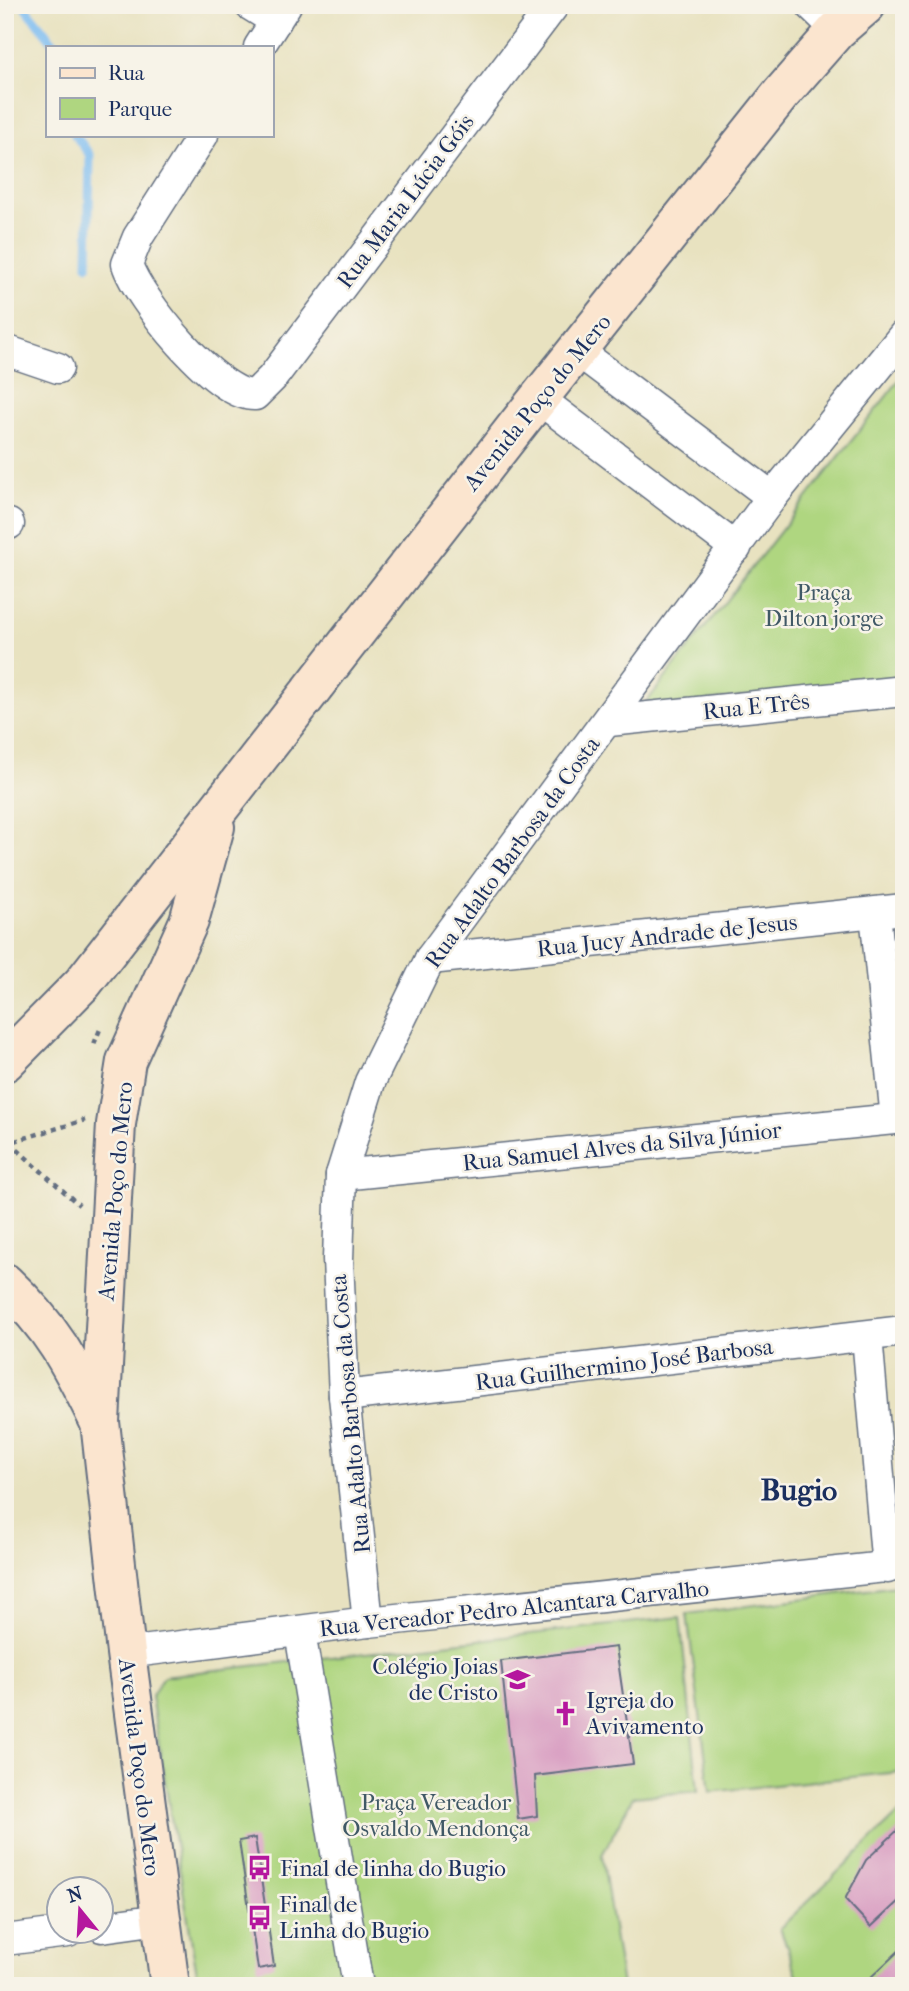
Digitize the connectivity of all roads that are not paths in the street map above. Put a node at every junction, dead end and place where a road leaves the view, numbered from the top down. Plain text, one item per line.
1 (250, 5) edge
2 (554, 5) edge
3 (866, 5) edge
4 (281, 13) edge
5 (824, 18) edge
6 (260, 46) edge
7 (202, 136) edge
8 (904, 335) edge
9 (5, 350) edge
10 (578, 351) junction
11 (58, 368) dead end
12 (539, 399) junction
13 (772, 497) junction
14 (736, 548) junction
15 (904, 691) edge
16 (609, 721) junction
17 (220, 809) junction
18 (890, 911) edge
19 (430, 959) junction
20 (5, 1062) edge
21 (900, 1118) edge
22 (341, 1175) junction
23 (5, 1283) edge
24 (904, 1331) edge
25 (867, 1336) junction
26 (344, 1396) junction
27 (100, 1422) junction
28 (895, 1566) edge
29 (368, 1622) junction
30 (300, 1632) junction
31 (125, 1653) junction
32 (160, 1919) junction
33 (116, 1925) edge
34 (46, 1934) edge
35 (5, 1940) edge
36 (170, 1986) edge
37 (358, 1986) edge

1 - 4 street
2 - 7 street, Rua Maria Lúcia Góis
3 - 5 main road, Avenida Poço do Mero
4 - 6 street
5 - 10 main road, Avenida Poço do Mero
8 - 13 street, Rua Adalto Barbosa da Costa
9 - 11 street
10 - 12 main road, Avenida Poço do Mero
10 - 13 street
12 - 14 street
12 - 17 main road, Avenida Poço do Mero
13 - 14 street, Rua Adalto Barbosa da Costa
14 - 16 street, Rua Adalto Barbosa da Costa
15 - 16 street, Rua E Três
16 - 19 street, Rua Adalto Barbosa da Costa
17 - 20 main road, Avenida Poço do Mero
17 - 27 main road, Avenida Poço do Mero
18 - 19 street, Rua Jucy Andrade de Jesus
18 - 21 street
19 - 22 street, Rua Adalto Barbosa da Costa
21 - 22 street, Rua Samuel Alves da Silva Júnior
22 - 26 street, Rua Adalto Barbosa da Costa
23 - 27 main road, Avenida Poço do Mero
24 - 25 street, Rua Guilhermino José Barbosa
25 - 26 street, Rua Guilhermino José Barbosa
25 - 28 street
26 - 29 street, Rua Adalto Barbosa da Costa
27 - 31 main road, Avenida Poço do Mero
28 - 29 street, Rua Vereador Pedro Alcantara Carvalho
29 - 30 street, Rua Vereador Pedro Alcantara Carvalho
30 - 31 street, Rua Vereador Pedro Alcantara Carvalho
30 - 37 street
31 - 32 main road, Avenida Poço do Mero
32 - 33 street
32 - 36 main road, Avenida Poço do Mero
34 - 35 street

